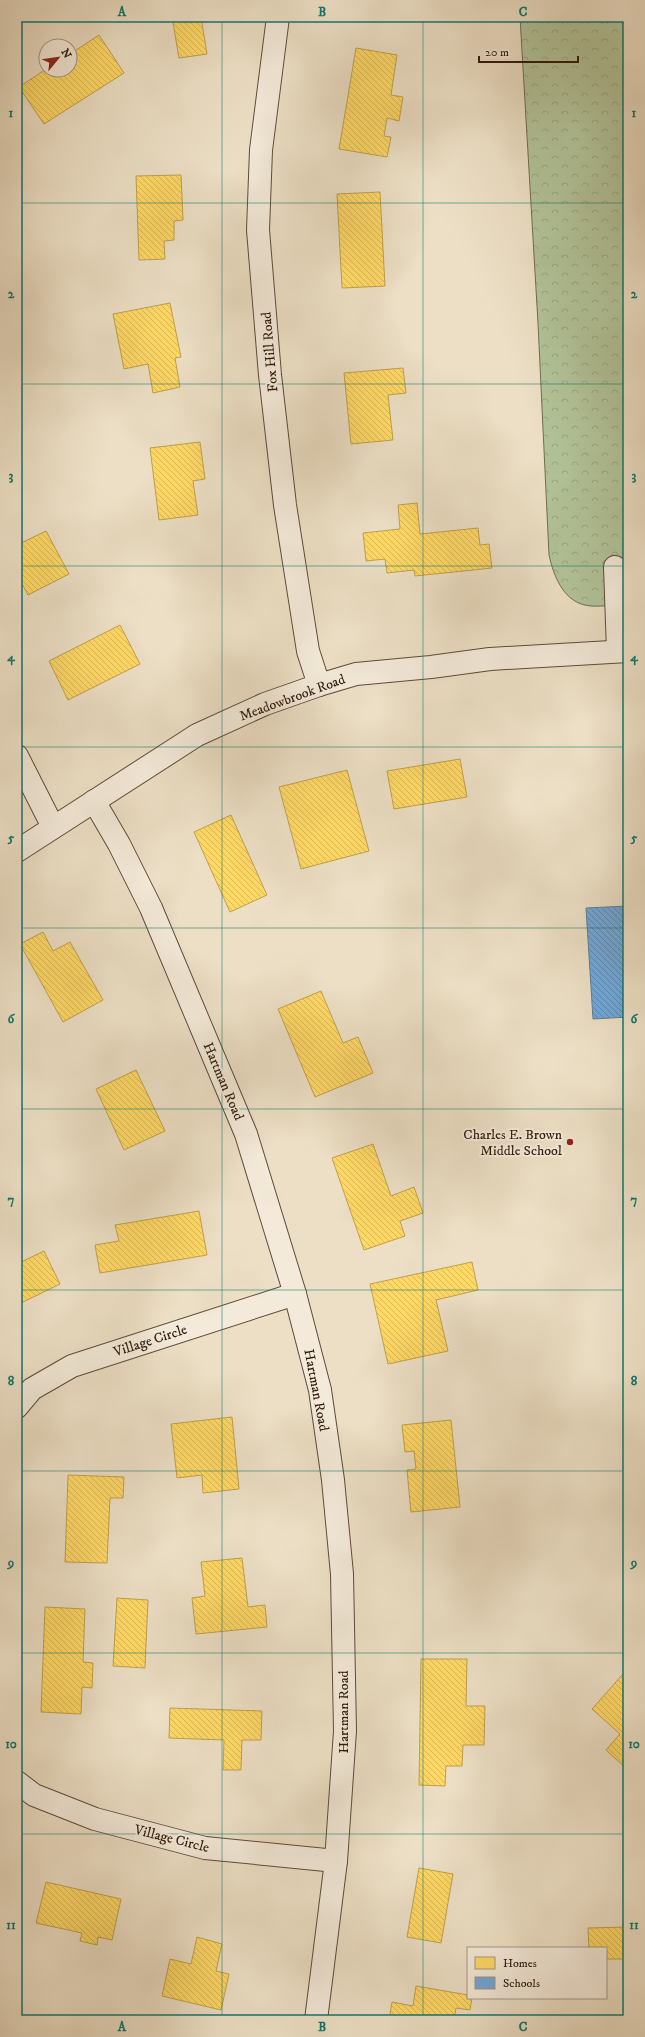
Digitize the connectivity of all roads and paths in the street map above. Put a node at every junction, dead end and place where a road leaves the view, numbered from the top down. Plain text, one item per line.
1 (278, 17) edge
2 (615, 567) dead end
3 (623, 651) edge
4 (319, 685) junction
5 (17, 756) edge
6 (94, 801) junction
7 (53, 827) junction
8 (17, 851) edge
9 (295, 1294) junction
10 (17, 1406) edge
11 (17, 1782) edge
12 (336, 1861) junction
13 (316, 2020) edge

1 - 4 street, Fox Hill Road
2 - 3 street
3 - 4 street, Meadowbrook Road
4 - 6 street, Meadowbrook Road
5 - 7 street
6 - 7 street, Meadowbrook Road
6 - 9 street, Hartman Road
7 - 8 street, Meadowbrook Road
9 - 10 street, Village Circle
9 - 12 street, Hartman Road
11 - 12 street, Village Circle
12 - 13 street, Hartman Road

